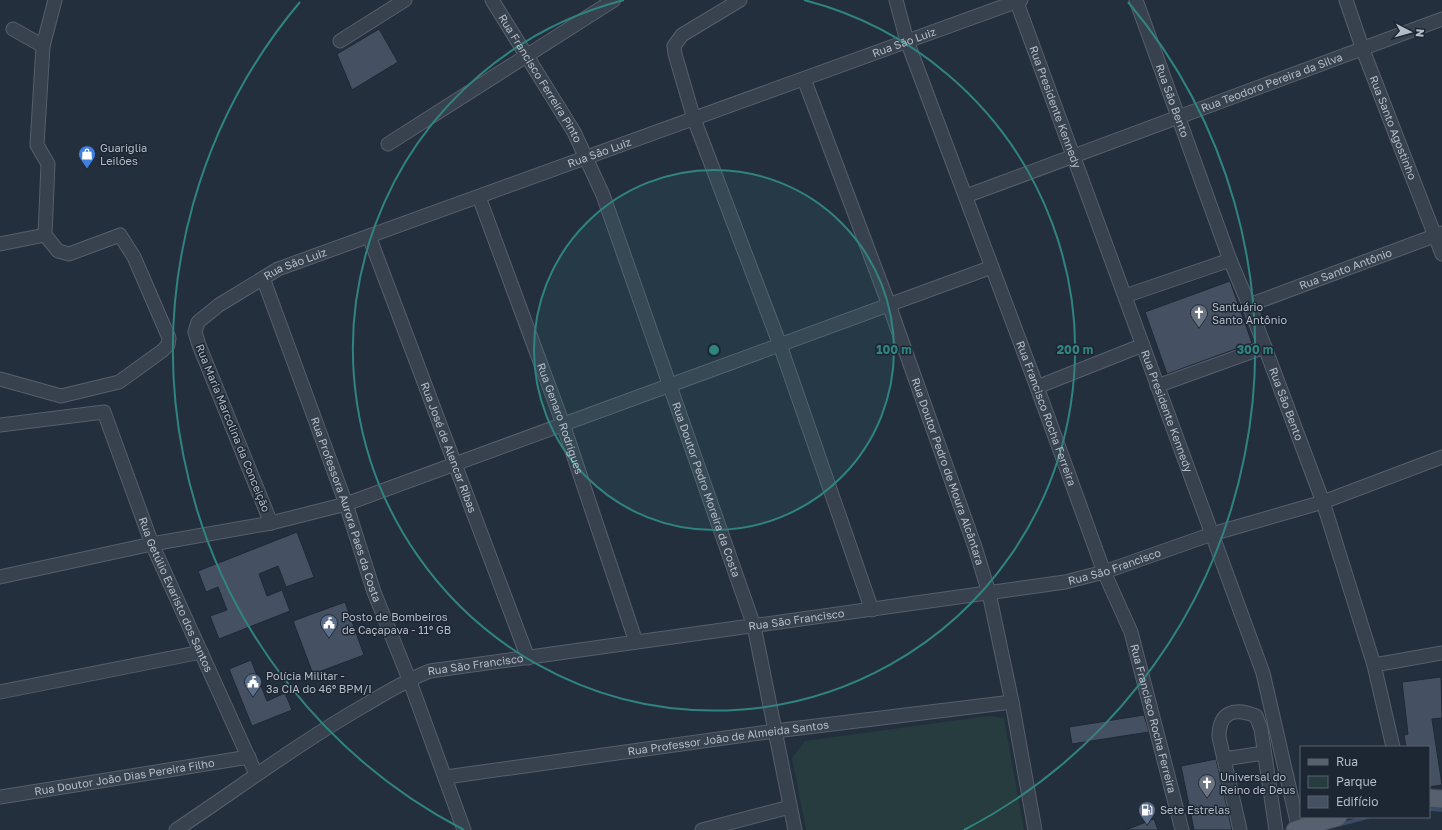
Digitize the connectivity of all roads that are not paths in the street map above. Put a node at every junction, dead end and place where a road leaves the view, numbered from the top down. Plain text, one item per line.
1 (56, 0) edge
2 (405, 0) edge
3 (492, 0) edge
4 (614, 0) edge
5 (740, 0) edge
6 (896, 0) edge
7 (1018, 0) edge
8 (1136, 0) edge
9 (1346, 0) edge
10 (1442, 19) edge
11 (13, 29) dead end
12 (340, 41) dead end
13 (908, 41) junction
14 (43, 46) junction
15 (1363, 50) junction
16 (527, 56) junction
17 (804, 79) junction
18 (1179, 117) junction
19 (694, 119) junction
20 (388, 144) dead end
21 (1073, 157) junction
22 (586, 159) junction
23 (966, 196) junction
24 (479, 197) junction
25 (45, 235) junction
26 (1439, 235) edge
27 (369, 236) junction
28 (0, 244) edge
29 (1442, 254) edge
30 (1230, 260) junction
31 (992, 267) junction
32 (263, 278) junction
33 (1125, 296) junction
34 (889, 305) junction
35 (1249, 305) junction
36 (195, 332) joint
37 (780, 345) junction
38 (1143, 346) junction
39 (1265, 347) junction
40 (0, 379) edge
41 (670, 385) junction
42 (1157, 386) junction
43 (1037, 387) junction
44 (563, 424) junction
45 (0, 425) edge
46 (1442, 457) edge
47 (455, 465) junction
48 (1324, 502) junction
49 (346, 504) junction
50 (272, 523) junction
51 (1212, 534) junction
52 (152, 544) junction
53 (1104, 572) junction
54 (0, 577) edge
55 (989, 593) junction
56 (872, 610) junction
57 (754, 626) junction
58 (636, 642) junction
59 (200, 652) junction
60 (1442, 653) edge
61 (528, 658) junction
62 (1374, 665) junction
63 (409, 679) junction
64 (0, 692) edge
65 (1012, 702) junction
66 (774, 731) junction
67 (1393, 746) edge
68 (1264, 753) junction
69 (250, 757) junction
70 (1224, 759) junction
71 (256, 774) junction
72 (446, 777) junction
73 (0, 798) edge
74 (1430, 798) edge
75 (1442, 799) edge
76 (790, 807) junction
77 (1335, 818) edge
78 (176, 830) edge
79 (464, 830) edge
80 (702, 830) edge
81 (794, 830) edge
82 (1035, 830) edge
83 (1182, 830) edge
84 (1240, 830) edge
85 (1276, 830) edge
86 (1297, 830) edge

1 - 14 street
2 - 12 street
3 - 16 street, Rua Francisco Ferreira Pinto
4 - 16 street
5 - 19 street
6 - 13 street, Rua Francisco Rocha Ferreira
7 - 13 street, Rua São Luiz
7 - 21 street, Rua Presidente Kennedy
8 - 18 street, Rua São Bento
9 - 15 street, Rua Santo Agostinho
10 - 15 street, Rua Teodoro Pereira da Silva
11 - 14 street
13 - 17 street, Rua São Luiz
13 - 23 street, Rua Francisco Rocha Ferreira
14 - 25 street
15 - 18 street, Rua Teodoro Pereira da Silva
15 - 26 street, Rua Santo Agostinho
16 - 20 street
16 - 22 street, Rua Francisco Ferreira Pinto
17 - 19 street, Rua São Luiz
17 - 34 street, Rua Doutor Pedro de Moura Alcântara
18 - 21 street, Rua Teodoro Pereira da Silva
18 - 30 street, Rua São Bento
19 - 22 street, Rua São Luiz
19 - 37 street
21 - 23 street, Rua Teodoro Pereira da Silva
21 - 33 street, Rua Presidente Kennedy
22 - 24 street, Rua São Luiz
22 - 41 street, Rua Doutor Pedro Moreira da Costa
23 - 31 street, Rua Francisco Rocha Ferreira
24 - 27 street, Rua São Luiz
24 - 44 street, Rua Genaro Rodrigues
25 - 28 street
25 - 40 street
26 - 29 street, Rua Santo Agostinho
26 - 35 street, Rua Santo Antônio
27 - 32 street, Rua São Luiz
27 - 47 street, Rua José de Alencar Ribas
30 - 33 street
30 - 35 street, Rua São Bento
31 - 34 street
31 - 43 street, Rua Francisco Rocha Ferreira
32 - 36 street, Rua São Luiz
32 - 49 street, Rua Professora Aurora Paes da Costa
33 - 38 street, Rua Presidente Kennedy
34 - 37 street
34 - 55 street, Rua Doutor Pedro de Moura Alcântara
35 - 39 street, Rua São Bento
36 - 50 street, Rua Maria Marcolina da Conceição
37 - 41 street
37 - 56 street
38 - 42 street, Rua Presidente Kennedy
38 - 43 street
39 - 42 street
39 - 48 street, Rua São Bento
41 - 44 street
41 - 57 street, Rua Doutor Pedro Moreira da Costa
42 - 51 street, Rua Presidente Kennedy
43 - 53 street, Rua Francisco Rocha Ferreira
44 - 47 street
44 - 58 street, Rua Genaro Rodrigues
45 - 52 street, Rua Getúlio Evaristo dos Santos
46 - 48 street, Rua São Francisco
47 - 49 street
47 - 61 street, Rua José de Alencar Ribas
48 - 51 street, Rua São Francisco
48 - 62 street, Rua São Bento
49 - 50 street
49 - 63 street, Rua Professora Aurora Paes da Costa
50 - 52 street
51 - 53 street, Rua São Francisco
51 - 86 street, Rua Presidente Kennedy
52 - 54 street
52 - 59 street, Rua Getúlio Evaristo dos Santos
53 - 55 street, Rua São Francisco
53 - 83 street, Rua Francisco Rocha Ferreira
55 - 56 street, Rua São Francisco
55 - 65 street, Rua Doutor Pedro de Moura Alcântara
56 - 57 street, Rua São Francisco
57 - 58 street, Rua São Francisco
57 - 66 street, Rua Doutor Pedro Moreira da Costa
58 - 61 street, Rua São Francisco
59 - 64 street
59 - 69 street, Rua Getúlio Evaristo dos Santos
60 - 62 street
61 - 63 street, Rua São Francisco
62 - 67 street, Rua São Bento
63 - 71 street, Rua São Francisco
63 - 72 street, Rua Professora Aurora Paes da Costa
65 - 66 street, Rua Professor João de Almeida Santos
65 - 82 street, Rua Doutor Pedro de Moura Alcântara
66 - 72 street, Rua Professor João de Almeida Santos
66 - 76 street, Rua Doutor Pedro Moreira da Costa
68 - 70 street
68 - 70 street
68 - 85 street
69 - 71 street, Rua Getúlio Evaristo dos Santos
69 - 73 street, Rua Doutor João Dias Pereira Filho
70 - 84 street
71 - 78 street, Rua São Francisco
72 - 79 street, Rua Professora Aurora Paes da Costa
74 - 75 main road
76 - 80 street
76 - 81 street, Rua Doutor Pedro Moreira da Costa
77 - 86 main road

